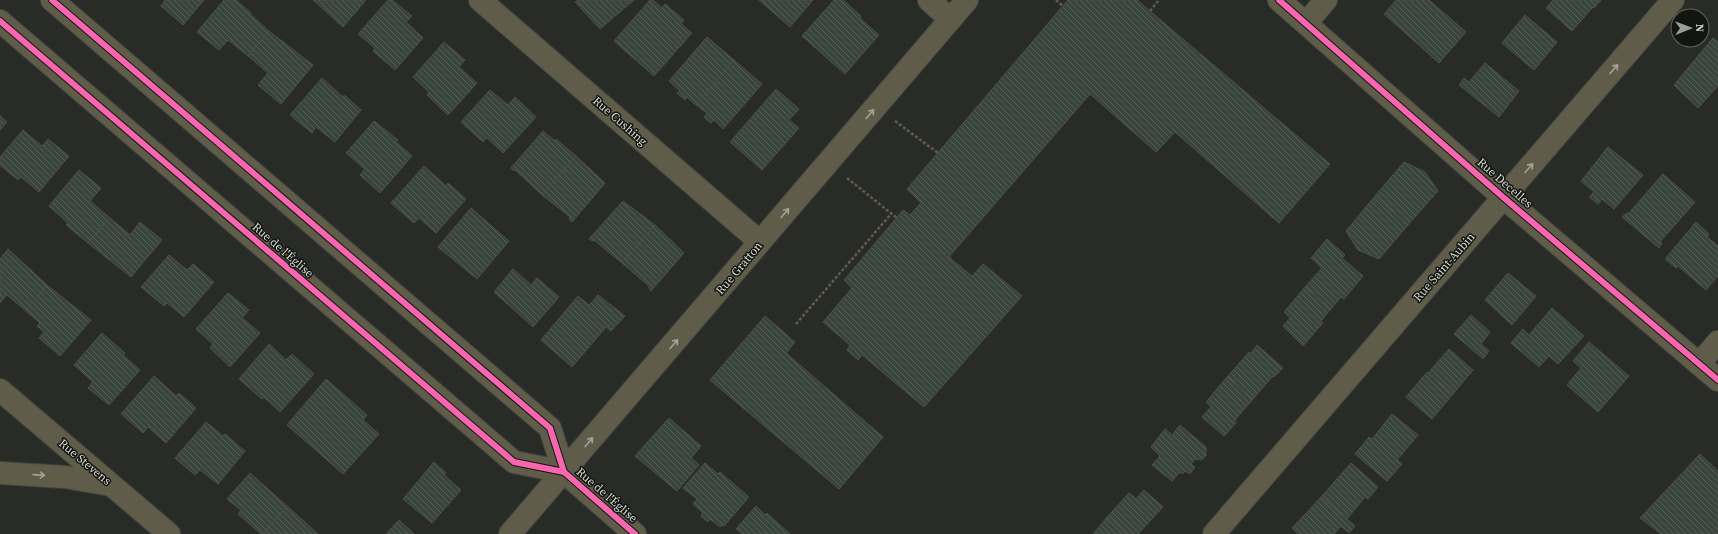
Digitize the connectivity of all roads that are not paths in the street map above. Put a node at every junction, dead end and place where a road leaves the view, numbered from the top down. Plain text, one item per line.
1 (52, 0) edge
2 (929, 0) edge
3 (967, 0) edge
4 (1279, 0) edge
5 (1326, 0) edge
6 (1673, 0) edge
7 (485, 2) edge
8 (950, 19) junction
9 (0, 21) edge
10 (1306, 23) junction
11 (1504, 198) junction
12 (760, 242) junction
13 (1718, 342) edge
14 (1699, 364) junction
15 (1718, 380) edge
16 (0, 390) edge
17 (564, 472) junction
18 (0, 473) edge
19 (111, 485) junction
20 (169, 534) edge
21 (510, 534) edge
22 (636, 534) edge
23 (1214, 534) edge

1 - 17 street, Rue de l'Église
2 - 8 street
3 - 8 street, Rue Gratton
4 - 10 street, Rue Decelles
5 - 10 street
11 -> 6 street, Rue Saint-Aubin
7 - 12 street, Rue Cushing
12 -> 8 street, Rue Gratton
9 - 17 street, Rue de l'Église
10 - 11 street, Rue Decelles
11 - 14 street, Rue Decelles
11 - 23 street, Rue Saint-Aubin
17 -> 12 street, Rue Gratton
13 - 14 street
14 - 15 street, Rue Decelles
16 - 19 street, Rue Stevens
17 - 21 street, Rue Gratton
17 - 22 street, Rue de l'Église
18 -> 19 street
19 - 20 street, Rue Stevens

